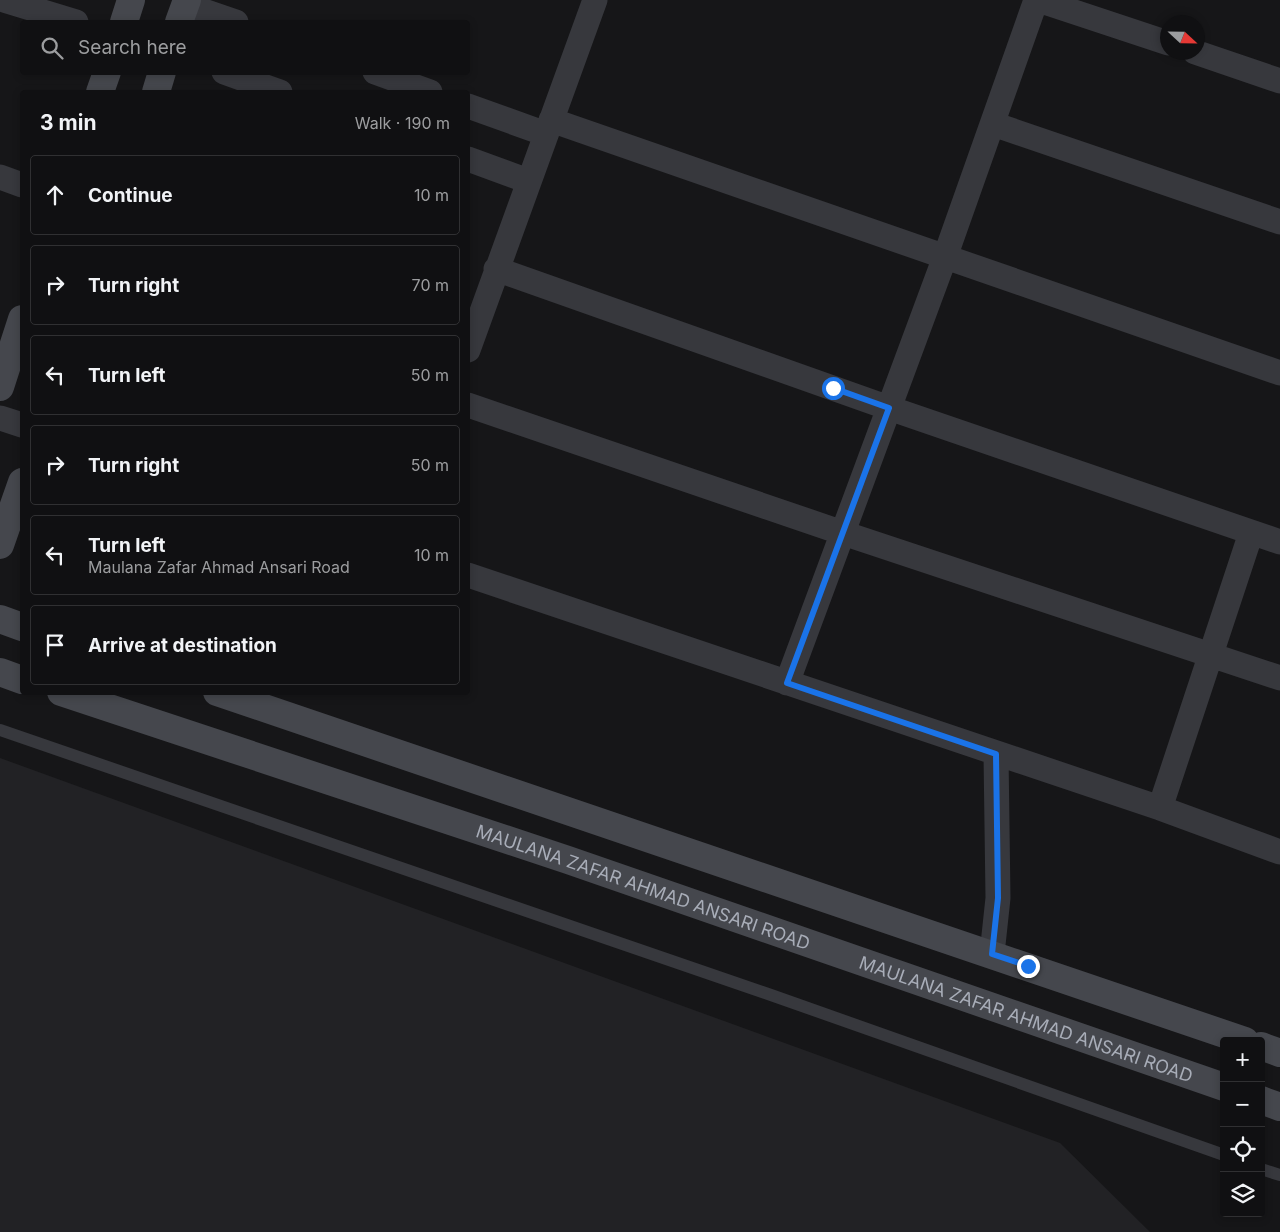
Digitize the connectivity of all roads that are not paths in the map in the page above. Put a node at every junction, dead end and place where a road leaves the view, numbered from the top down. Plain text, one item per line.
1 (4, 0) edge
2 (131, 0) edge
3 (595, 0) edge
4 (1037, 0) edge
5 (184, 9) edge
6 (69, 20) edge
7 (125, 20) edge
8 (228, 20) edge
9 (1160, 40) edge
10 (1205, 55) edge
11 (106, 75) edge
12 (161, 75) edge
13 (232, 75) edge
14 (383, 75) edge
15 (1280, 81) edge
16 (101, 90) edge
17 (157, 90) edge
18 (274, 90) edge
19 (424, 90) edge
20 (470, 107) edge
21 (993, 124) junction
22 (548, 127) junction
23 (470, 160) edge
24 (0, 178) edge
25 (528, 181) junction
26 (20, 184) edge
27 (1280, 222) edge
28 (945, 257) junction
29 (496, 269) junction
30 (20, 325) edge
31 (470, 338) edge
32 (1280, 373) edge
33 (0, 388) edge
34 (470, 406) edge
35 (889, 408) junction
36 (0, 418) edge
37 (20, 424) edge
38 (20, 488) edge
39 (843, 533) junction
40 (1251, 533) junction
41 (1279, 540) edge
42 (0, 546) edge
43 (470, 576) edge
44 (0, 619) edge
45 (20, 626) edge
46 (1210, 654) junction
47 (0, 672) edge
48 (1280, 678) edge
49 (20, 679) edge
50 (787, 683) junction
51 (70, 695) edge
52 (226, 695) edge
53 (0, 730) edge
54 (996, 754) junction
55 (1160, 808) junction
56 (1280, 852) edge
57 (992, 954) junction
58 (1233, 1037) edge
59 (1265, 1047) edge
60 (1280, 1053) edge
61 (1220, 1086) edge
62 (1265, 1101) edge
63 (1280, 1107) edge
64 (1220, 1155) edge
65 (1265, 1170) edge
66 (1280, 1175) edge

1 - 6 street
2 - 7 main road
3 - 22 street
4 - 9 street
4 - 21 street
5 - 8 street
10 - 15 street
11 - 16 main road
12 - 17 main road
13 - 18 street
14 - 19 street
20 - 22 street
21 - 27 street
21 - 28 street
22 - 25 street
22 - 28 street
23 - 25 street
24 - 26 street
25 - 29 street
28 - 32 street
28 - 35 street
29 - 31 street
29 - 35 street
30 - 33 main road
34 - 39 street
35 - 39 street
35 - 40 street
36 - 37 street
38 - 42 main road
39 - 46 street
39 - 50 street
40 - 41 street
40 - 46 street
43 - 50 street
44 - 45 main road
46 - 48 street
46 - 55 street
47 - 49 main road
50 - 54 street
51 - 61 main road, MAULANA ZAFAR AHMAD ANSARI ROAD
52 - 57 main road
53 - 64 lane
54 - 55 street
54 - 57 street
55 - 56 street
57 - 58 main road
59 - 60 main road
62 - 63 main road
65 - 66 lane

